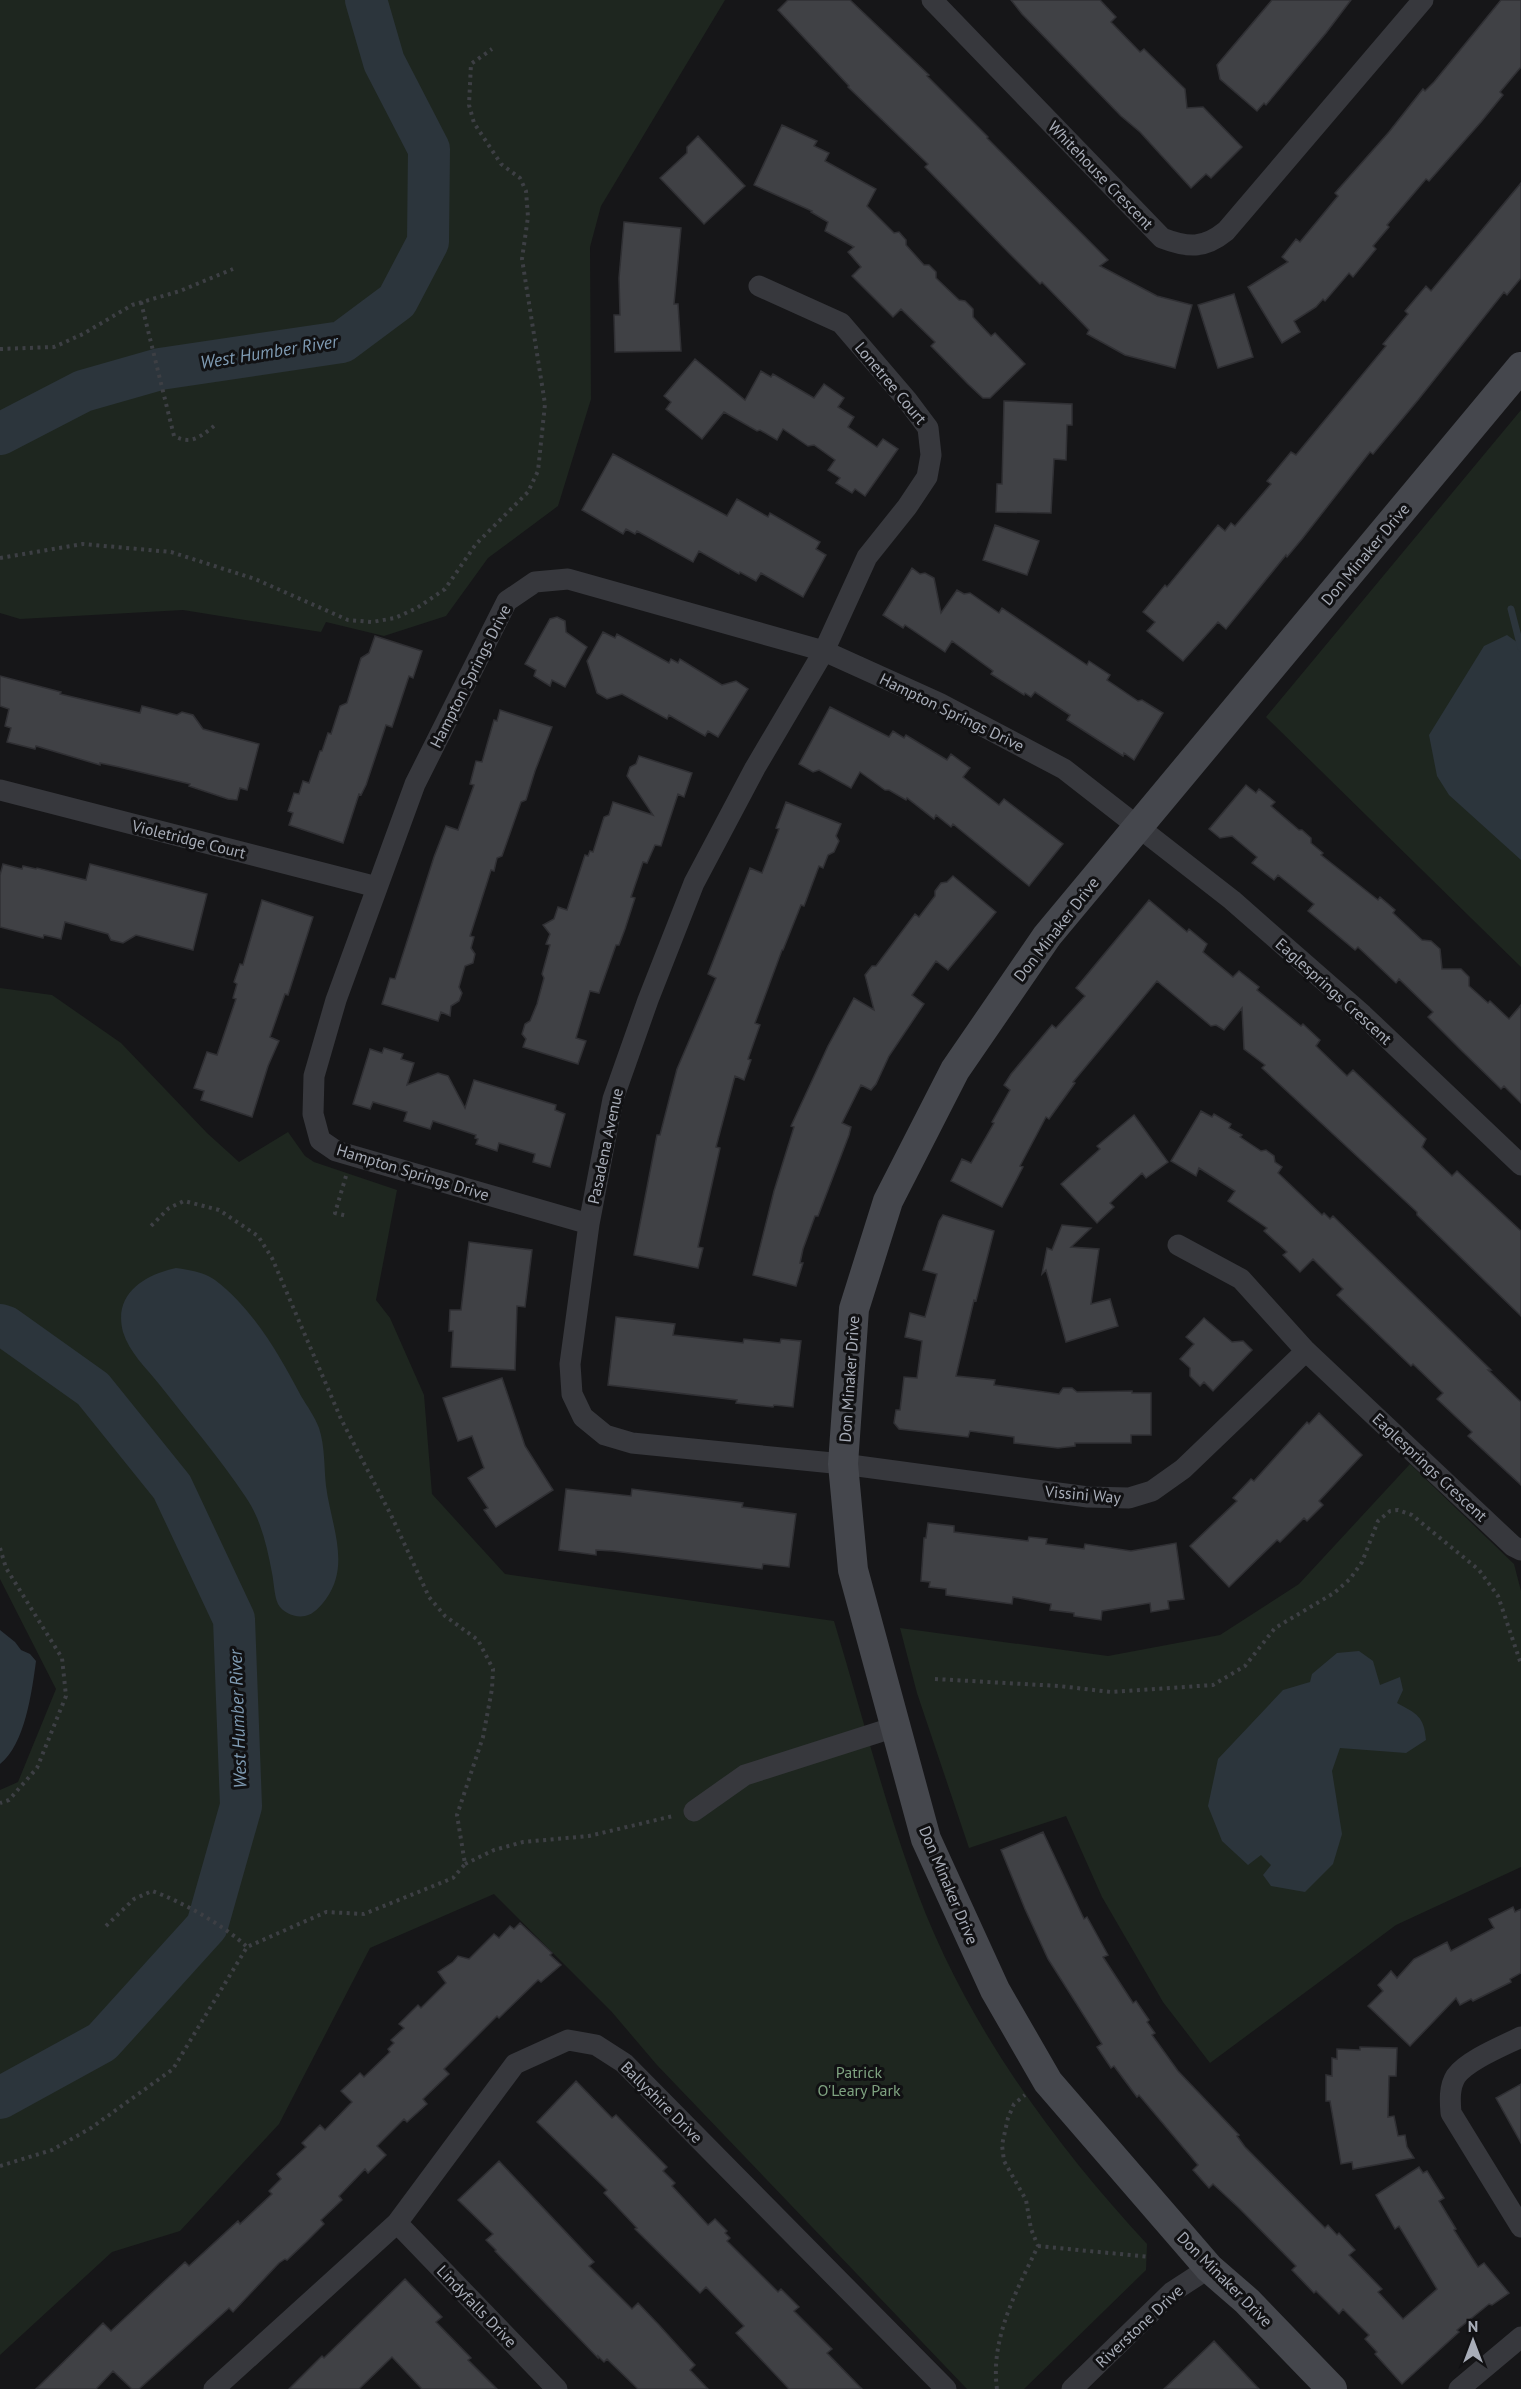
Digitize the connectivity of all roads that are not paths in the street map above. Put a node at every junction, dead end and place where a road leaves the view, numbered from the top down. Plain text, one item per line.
1 (932, 0) edge
2 (1423, 0) edge
3 (759, 286) dead end
4 (1521, 367) edge
5 (824, 651) junction
6 (0, 790) edge
7 (1138, 827) junction
8 (377, 887) junction
9 (1521, 1164) edge
10 (589, 1224) junction
11 (1178, 1245) dead end
12 (1306, 1351) junction
13 (843, 1464) junction
14 (1521, 1550) edge
15 (895, 1727) junction
16 (694, 1811) road end
17 (1521, 2037) edge
18 (396, 2223) junction
19 (1521, 2227) edge
20 (1209, 2268) junction
21 (1521, 2337) edge
22 (214, 2389) edge
23 (557, 2389) edge
24 (946, 2389) edge
25 (1072, 2389) edge
26 (1332, 2389) edge
27 (1459, 2389) edge

1 - 2 street, Whitehouse Crescent
3 - 5 street, Lonetree Court
4 - 7 street, Don Minaker Drive
5 - 7 street, Hampton Springs Drive
5 - 8 street, Hampton Springs Drive
5 - 10 street, Pasadena Avenue
6 - 8 street, Violetridge Court
7 - 9 street, Eaglesprings Crescent
7 - 13 street, Don Minaker Drive
8 - 10 street, Hampton Springs Drive
10 - 13 street, Pasadena Avenue
11 - 12 street, Eaglesprings Crescent
12 - 13 street, Vissini Way
12 - 14 street, Eaglesprings Crescent
13 - 15 street, Don Minaker Drive
15 - 16 street
15 - 20 street, Don Minaker Drive
17 - 19 street
18 - 22 street, Ballyshire Drive
18 - 23 street, Lindyfalls Drive
18 - 24 street, Ballyshire Drive
20 - 25 street, Riverstone Drive
20 - 26 street, Don Minaker Drive
21 - 27 street

